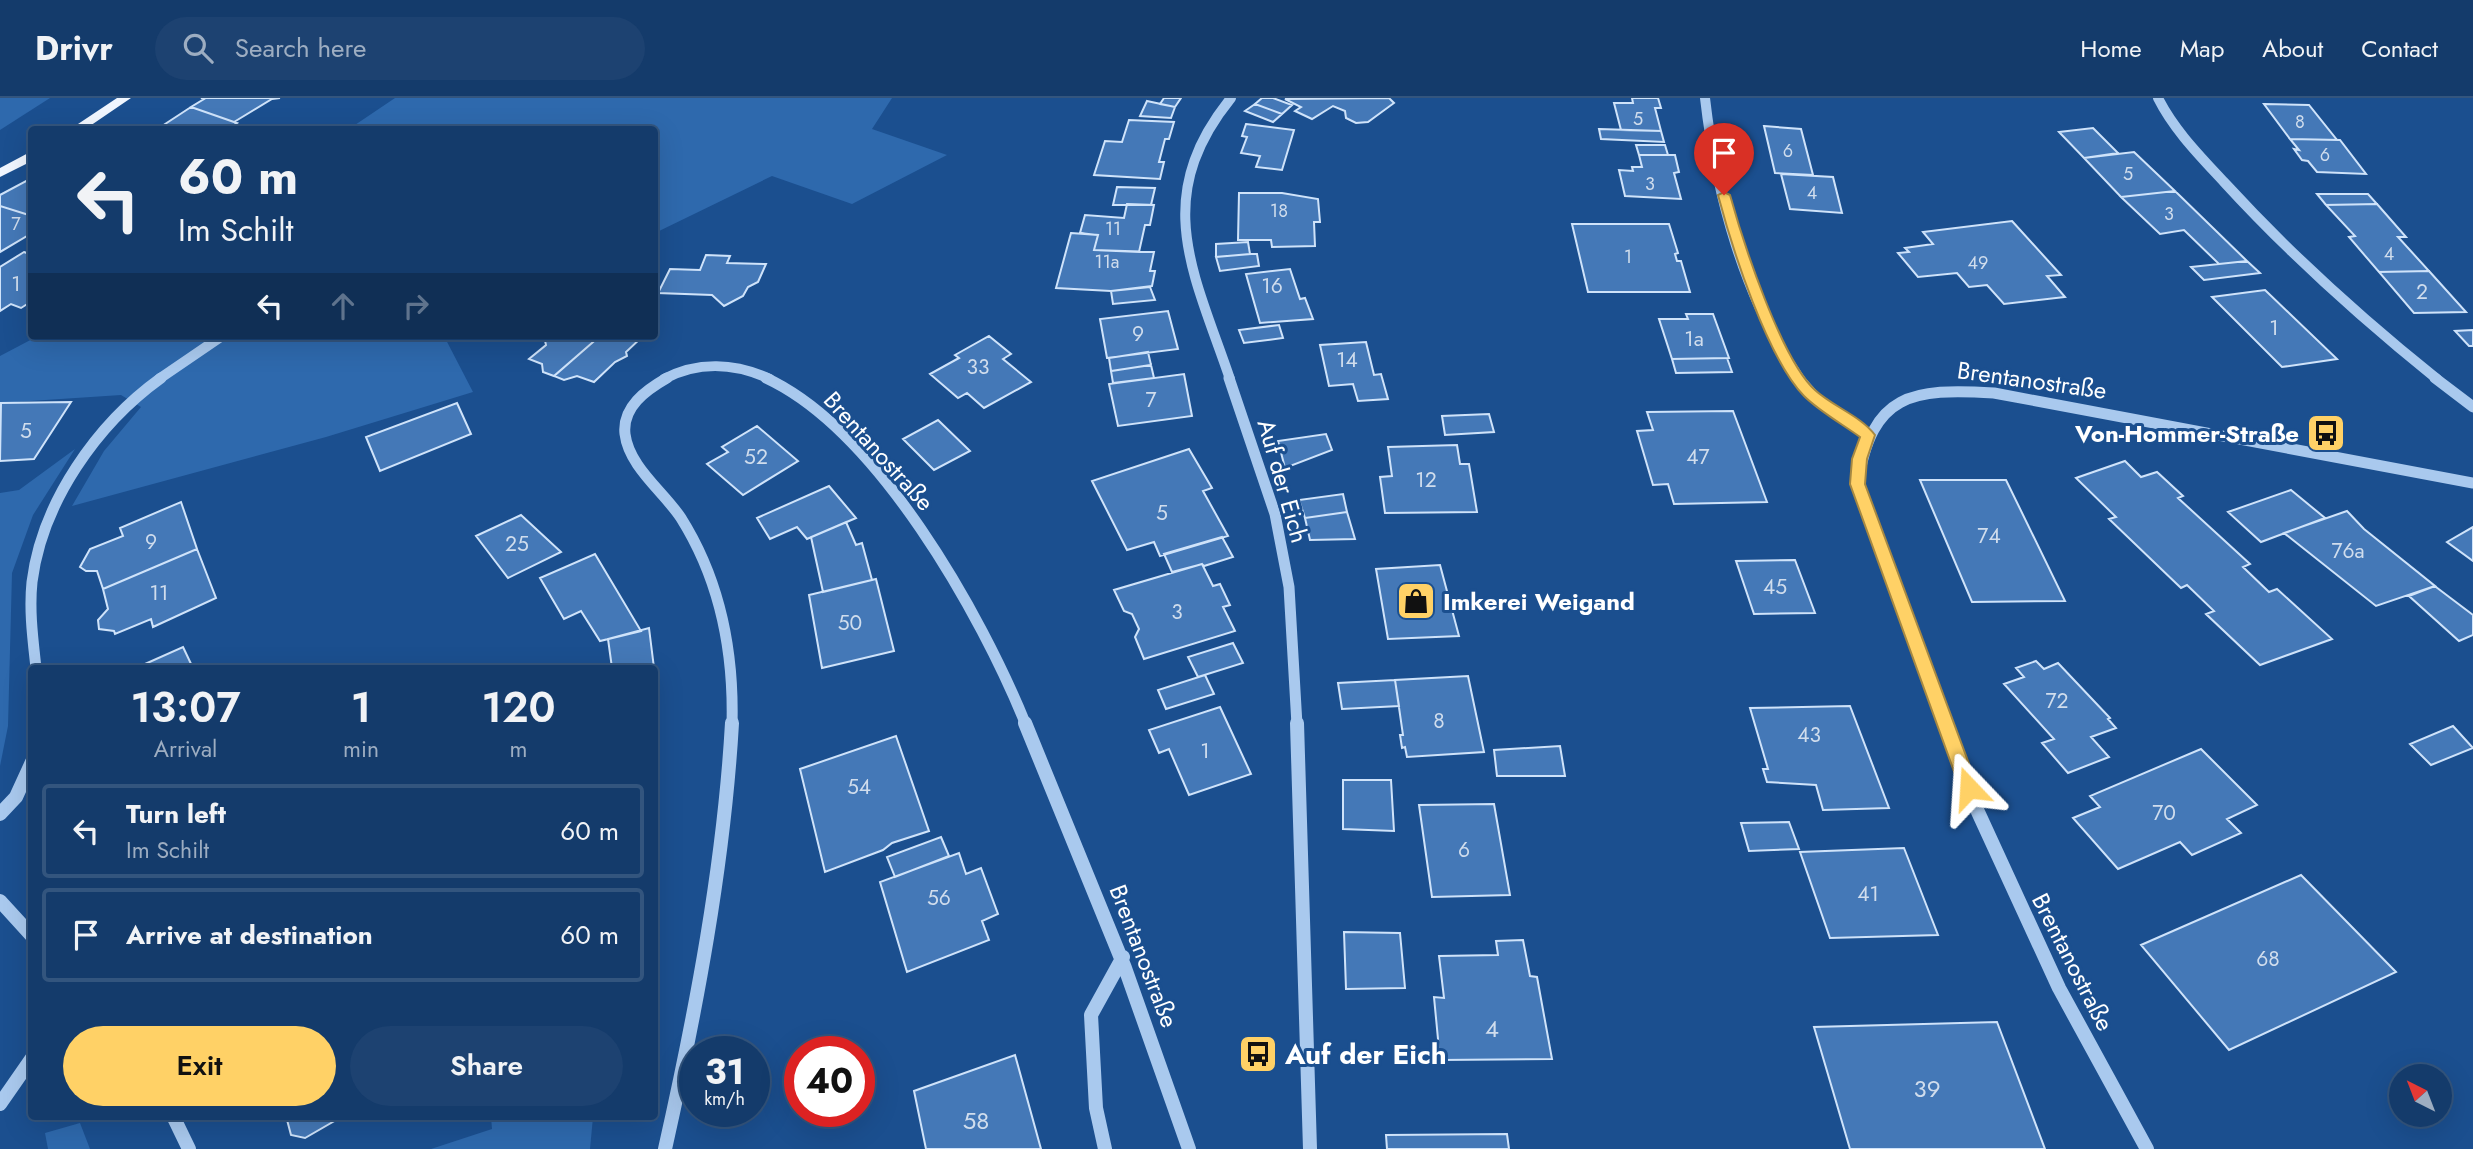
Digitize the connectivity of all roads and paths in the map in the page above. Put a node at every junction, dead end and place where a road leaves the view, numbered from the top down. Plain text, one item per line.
1 (125, 98) edge
2 (1231, 98) edge
3 (1705, 98) edge
4 (2158, 98) edge
5 (81, 126) edge
6 (28, 157) edge
7 (0, 173) edge
8 (216, 340) edge
9 (2473, 407) edge
10 (1867, 435) junction
11 (2473, 483) edge
12 (36, 665) edge
13 (28, 771) edge
14 (0, 814) edge
15 (0, 901) edge
16 (28, 932) edge
17 (1123, 957) junction
18 (28, 1064) edge
19 (0, 1104) edge
20 (175, 1120) edge
21 (189, 1149) edge
22 (665, 1149) edge
23 (1105, 1149) edge
24 (1189, 1149) edge
25 (1310, 1149) edge
26 (2147, 1149) edge

1 - 5 main road
2 - 25 street, Auf der Eich
3 - 10 street
4 - 9 street
6 - 7 main road
8 - 12 street
10 - 11 street, Brentanostraße
10 - 26 street, Brentanostraße
13 - 14 street
15 - 16 street
17 - 22 street, Brentanostraße
17 - 23 street
17 - 24 street, Brentanostraße
18 - 19 lane
20 - 21 street

